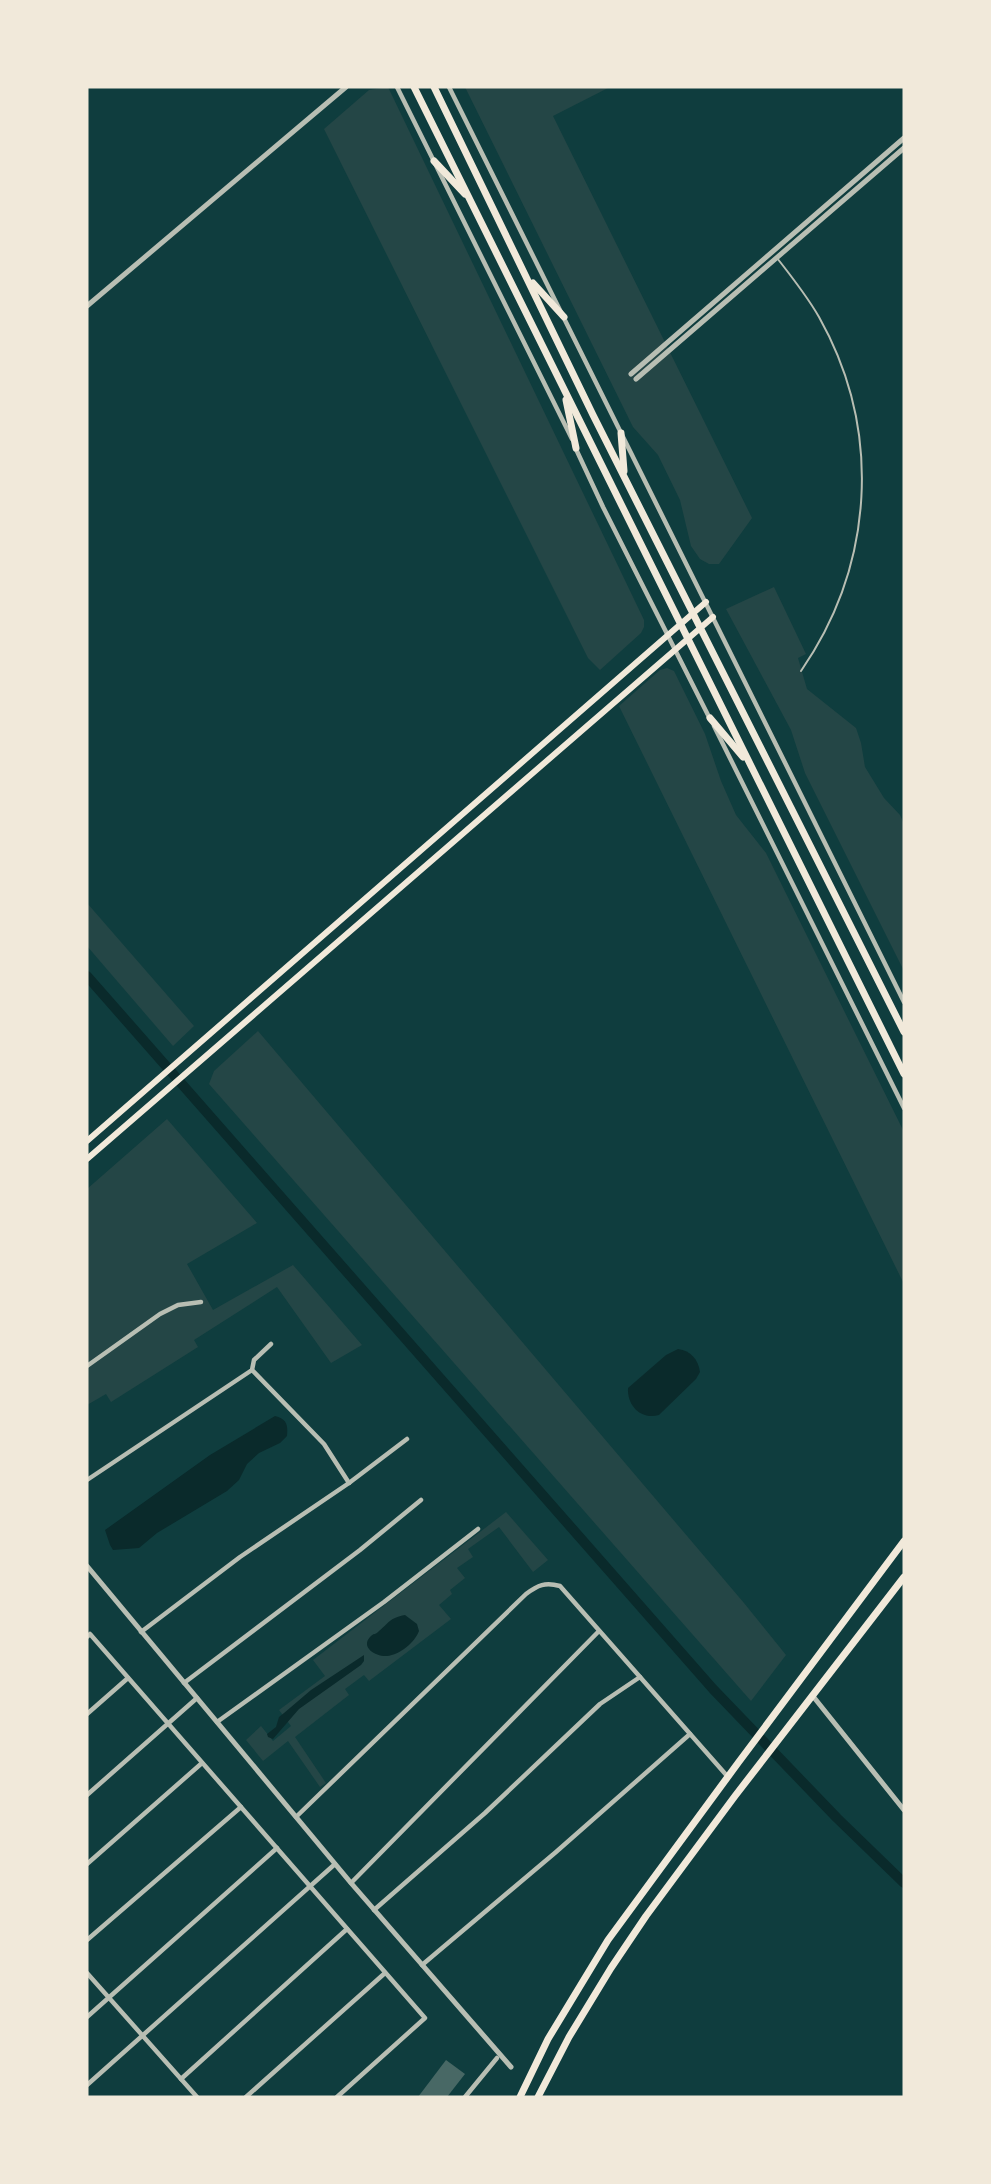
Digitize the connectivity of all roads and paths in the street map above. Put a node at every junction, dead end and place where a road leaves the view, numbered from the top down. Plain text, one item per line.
1 (346, 87) edge
2 (397, 87) edge
3 (414, 87) edge
4 (434, 87) edge
5 (449, 87) edge
6 (904, 138) edge
7 (904, 148) edge
8 (434, 161) junction
9 (470, 200) junction
10 (775, 255) junction
11 (528, 278) junction
12 (87, 306) edge
13 (564, 317) junction
14 (633, 376) dead end
15 (564, 388) junction
16 (621, 433) junction
17 (576, 448) junction
18 (625, 477) junction
19 (705, 602) junction
20 (693, 612) junction
21 (713, 617) junction
22 (680, 624) junction
23 (701, 627) junction
24 (668, 634) junction
25 (687, 638) junction
26 (675, 649) junction
27 (801, 671) dead end
28 (710, 718) junction
29 (750, 765) junction
30 (904, 1002) edge
31 (904, 1032) edge
32 (904, 1074) edge
33 (904, 1107) edge
34 (87, 1141) edge
35 (87, 1159) edge
36 (201, 1302) dead end
37 (271, 1344) dead end
38 (87, 1366) edge
39 (252, 1370) junction
40 (407, 1439) dead end
41 (87, 1480) edge
42 (349, 1483) junction
43 (421, 1500) dead end
44 (478, 1529) dead end
45 (904, 1541) edge
46 (87, 1566) edge
47 (904, 1577) edge
48 (599, 1631) junction
49 (141, 1632) junction
50 (89, 1635) edge
51 (640, 1677) junction
52 (128, 1678) junction
53 (184, 1683) junction
54 (812, 1695) junction
55 (197, 1698) junction
56 (87, 1714) edge
57 (217, 1722) junction
58 (168, 1723) junction
59 (690, 1734) junction
60 (202, 1763) junction
61 (728, 1777) junction
62 (87, 1795) edge
63 (241, 1807) junction
64 (904, 1810) edge
65 (296, 1817) junction
66 (277, 1848) junction
67 (87, 1864) edge
68 (335, 1864) junction
69 (351, 1883) junction
70 (310, 1887) junction
71 (374, 1910) junction
72 (347, 1929) junction
73 (87, 1940) edge
74 (422, 1965) junction
75 (87, 1973) edge
76 (385, 1973) junction
77 (109, 1997) junction
78 (87, 2017) edge
79 (143, 2036) junction
80 (497, 2058) dead end
81 (511, 2067) dead end
82 (181, 2079) junction
83 (87, 2085) edge
84 (197, 2097) edge
85 (246, 2097) edge
86 (336, 2097) edge
87 (465, 2097) edge
88 (520, 2097) edge
89 (538, 2097) edge

1 - 12 street
2 - 8 street
3 - 9 main road
4 - 11 main road
5 - 13 street
6 - 10 street
7 - 10 street
8 - 9 main road
8 - 17 street
9 - 15 main road
10 - 14 street
10 - 27 lane
11 - 13 main road
11 - 18 main road
13 - 16 street
15 - 17 main road
15 - 22 main road
16 - 18 main road
16 - 19 street
17 - 24 street
18 - 20 main road
19 - 20 main road
19 - 21 street
20 - 22 main road
20 - 23 main road
21 - 23 main road
21 - 30 street
22 - 24 main road
22 - 25 main road
23 - 25 main road
23 - 31 main road
24 - 26 street
24 - 34 main road
25 - 26 main road
25 - 29 main road
26 - 28 street
26 - 35 main road
28 - 29 main road
28 - 33 street
29 - 32 main road
36 - 38 street
37 - 39 street
39 - 41 street
39 - 42 street
40 - 42 street
42 - 49 street
43 - 53 street
44 - 57 street
45 - 61 main road
46 - 49 street
47 - 54 main road
48 - 51 street
48 - 65 street
48 - 69 street
49 - 53 street
50 - 52 street
51 - 59 street
51 - 71 street
52 - 56 street
52 - 58 street
53 - 55 street
54 - 64 street
54 - 89 main road
55 - 57 street
55 - 58 street
57 - 65 street
58 - 60 street
58 - 62 street
59 - 61 street
59 - 74 street
60 - 63 street
60 - 67 street
61 - 88 main road
63 - 66 street
63 - 73 street
65 - 68 street
66 - 70 street
66 - 77 street
68 - 69 street
68 - 70 street
69 - 71 street
70 - 72 street
70 - 79 street
71 - 74 street
72 - 76 street
72 - 82 street
74 - 81 street
75 - 77 street
76 - 85 street
76 - 86 street
77 - 78 street
77 - 79 street
79 - 82 street
79 - 83 street
80 - 87 street
82 - 84 street

